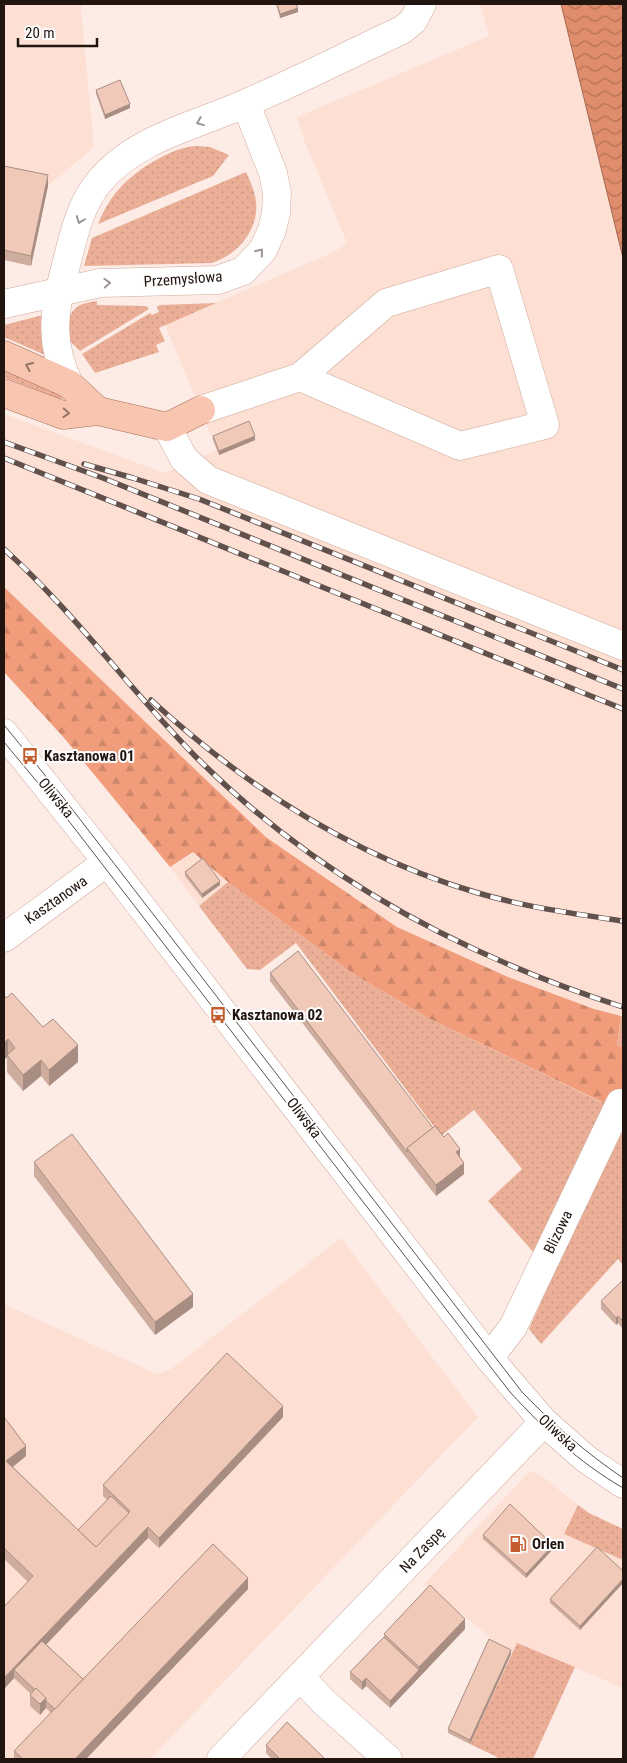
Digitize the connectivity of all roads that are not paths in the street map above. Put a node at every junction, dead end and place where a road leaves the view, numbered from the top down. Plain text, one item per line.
1 (422, 4) edge
2 (246, 104) junction
3 (59, 291) junction
4 (4, 304) edge
5 (4, 355) edge
6 (300, 378) junction
7 (68, 384) junction
8 (4, 393) edge
9 (201, 410) joint
10 (98, 411) junction
11 (166, 427) junction
12 (623, 646) edge
13 (4, 733) edge
14 (108, 862) junction
15 (4, 938) edge
16 (620, 1103) dead end
17 (489, 1358) junction
18 (544, 1422) junction
19 (623, 1484) edge
20 (300, 1677) junction
21 (221, 1759) edge
22 (388, 1759) edge

1 - 2 street
2 -> 3 street
3 -> 2 street, Przemysłowa
3 - 4 street, Przemysłowa
3 - 7 street
7 -> 5 main road
6 - 6 street
6 - 9 street
7 - 10 main road
8 -> 10 main road
9 - 11 main road
10 - 11 main road
11 - 12 street
13 - 14 street, Oliwska
14 - 15 street, Kasztanowa
14 - 17 street, Oliwska
16 - 17 street, Blizowa
17 - 18 street, Oliwska
18 - 19 street, Oliwska
18 - 20 street, Na Zaspę
20 - 21 street, Na Zaspę
20 - 22 street

